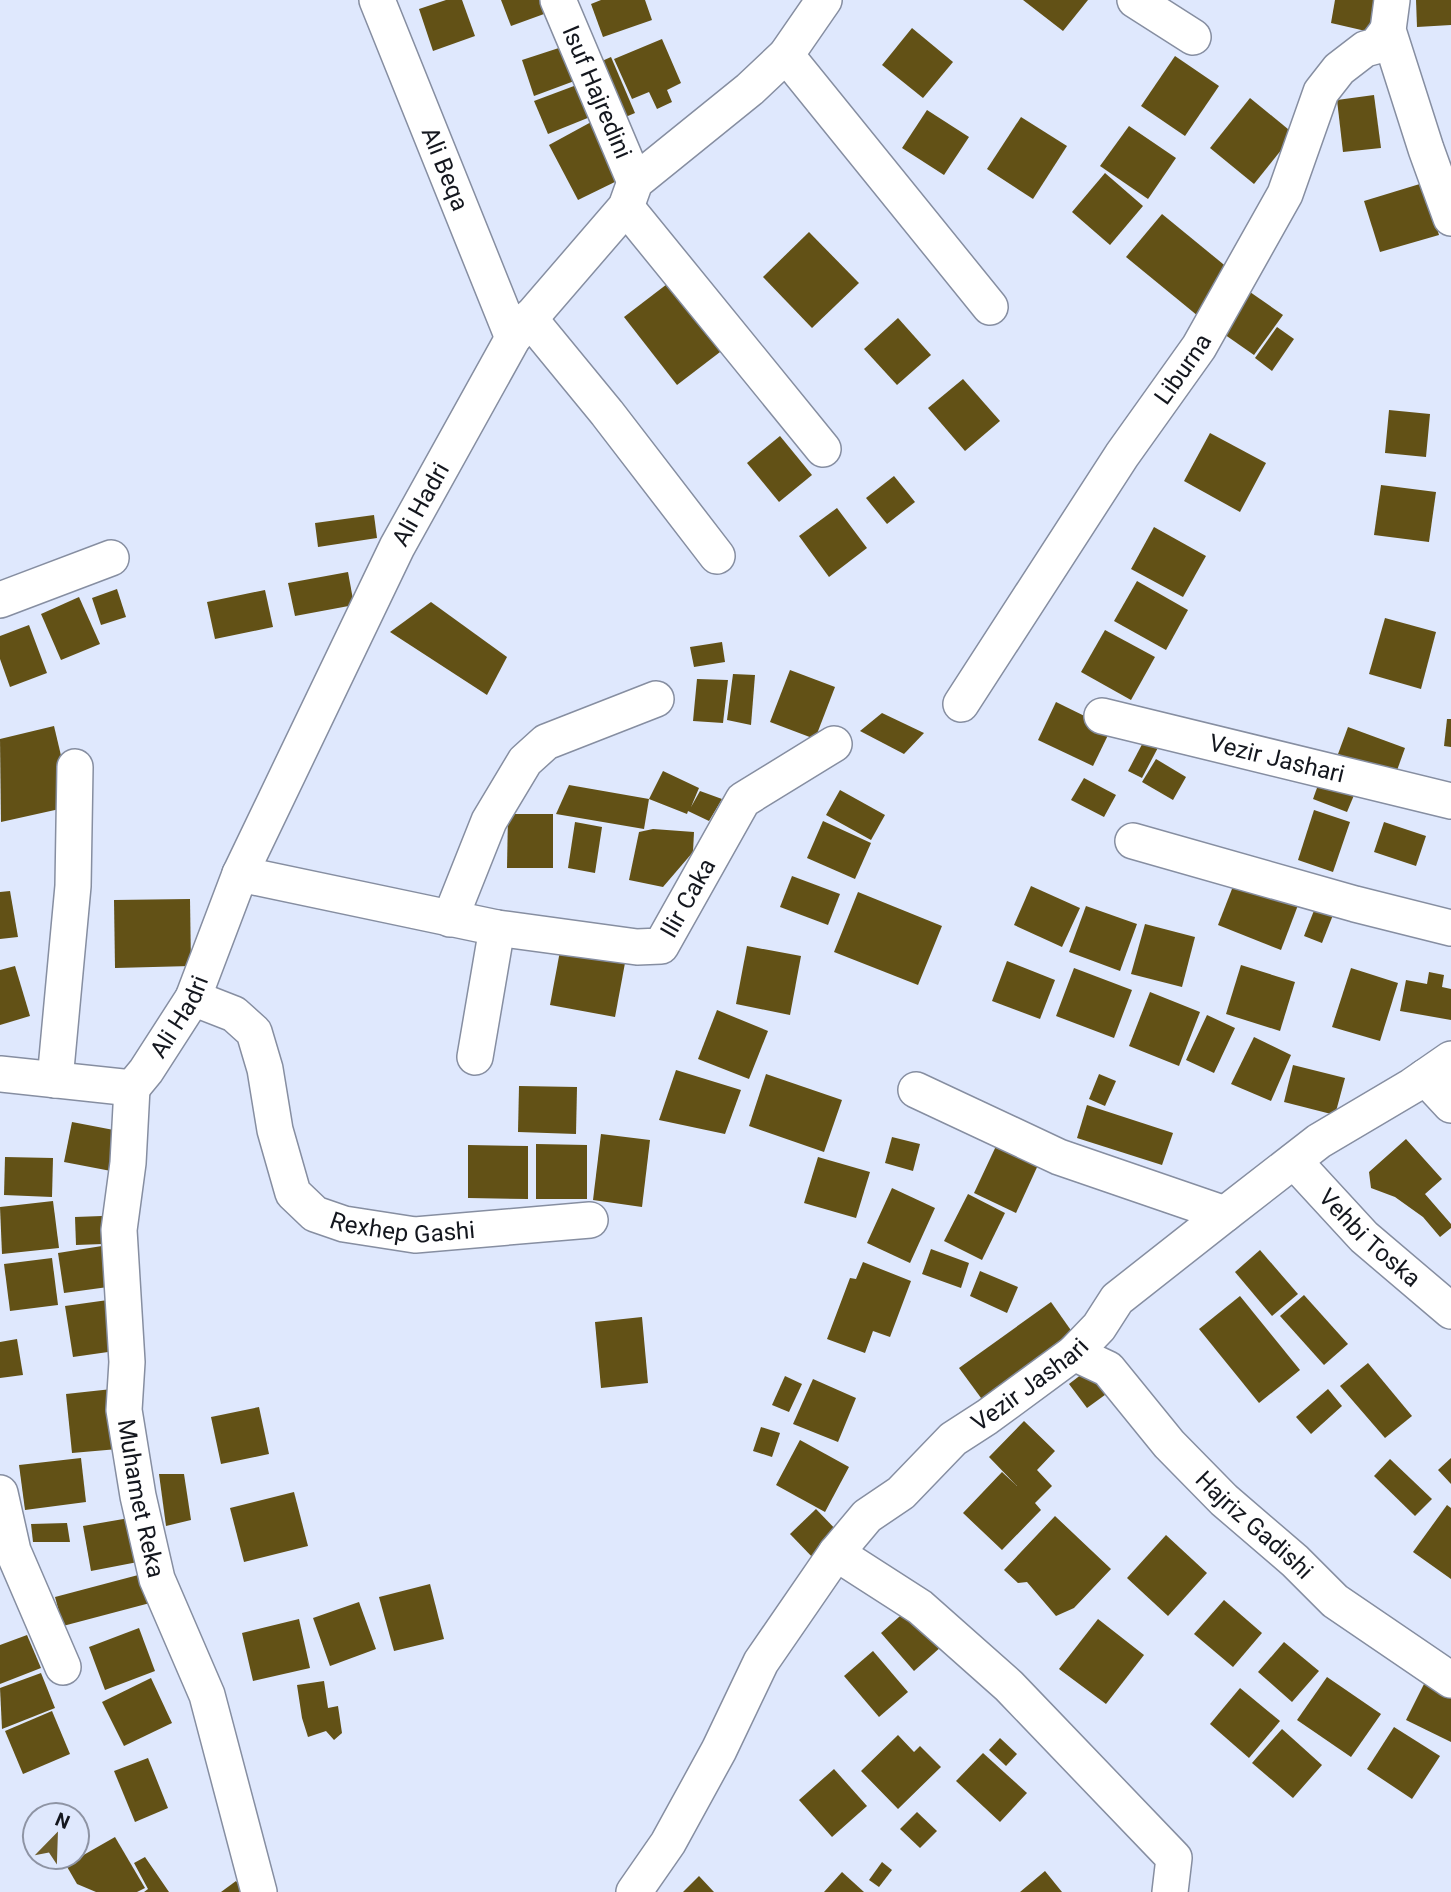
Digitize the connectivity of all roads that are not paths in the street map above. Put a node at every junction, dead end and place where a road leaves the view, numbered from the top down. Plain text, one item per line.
1 (377, 0) edge
2 (558, 0) edge
3 (824, 0) edge
4 (1135, 0) edge
5 (1390, 15) edge
6 (1193, 37) dead end
7 (786, 55) junction
8 (630, 195) junction
9 (1451, 218) edge
10 (990, 307) dead end
11 (521, 328) junction
12 (823, 449) dead end
13 (717, 556) dead end
14 (111, 558) dead end
15 (0, 600) edge
16 (656, 699) dead end
17 (961, 704) dead end
18 (1102, 716) dead end
19 (834, 744) dead end
20 (75, 767) dead end
21 (1451, 801) edge
22 (1133, 841) dead end
23 (240, 874) junction
24 (450, 919) junction
25 (497, 928) junction
26 (1451, 928) edge
27 (193, 998) junction
28 (475, 1057) dead end
29 (1438, 1068) edge
30 (0, 1074) edge
31 (55, 1080) junction
32 (132, 1088) junction
33 (916, 1090) dead end
34 (1451, 1105) edge
35 (1294, 1161) junction
36 (1224, 1213) junction
37 (590, 1220) dead end
38 (1451, 1311) edge
39 (1074, 1353) junction
40 (0, 1493) edge
41 (836, 1553) junction
42 (63, 1667) dead end
43 (1451, 1680) edge
44 (259, 1892) edge
45 (634, 1892) edge
46 (1170, 1892) edge

1 - 11 street, Ali Beqa
2 - 8 street, Isuf Hajredini
3 - 7 street, Ali Hadri
4 - 6 street
5 - 9 street
5 - 17 street, Liburna
7 - 8 street, Ali Hadri
7 - 10 street
8 - 11 street, Ali Hadri
8 - 12 street, Isuf Hajredini
11 - 13 street, Ali Beqa
11 - 23 street, Ali Hadri
14 - 15 street
16 - 24 street
18 - 21 street, Vezir Jashari
19 - 25 street, Ilir Caka
20 - 31 street
22 - 26 street
23 - 24 street, Ilir Caka
23 - 27 street, Ali Hadri
24 - 25 street, Ilir Caka
25 - 28 street
27 - 32 street, Ali Hadri
27 - 37 street, Rexhep Gashi
29 - 34 street, Vezir Jashari
29 - 35 street, Vezir Jashari
30 - 31 street
31 - 32 street
32 - 44 street, Muhamet Reka
33 - 36 street
35 - 36 street, Vezir Jashari
35 - 38 street, Vehbi Toska
36 - 39 street, Vezir Jashari
39 - 41 street, Vezir Jashari
39 - 43 street, Hajriz Gadishi
40 - 42 street
41 - 45 street, Vezir Jashari
41 - 46 street

